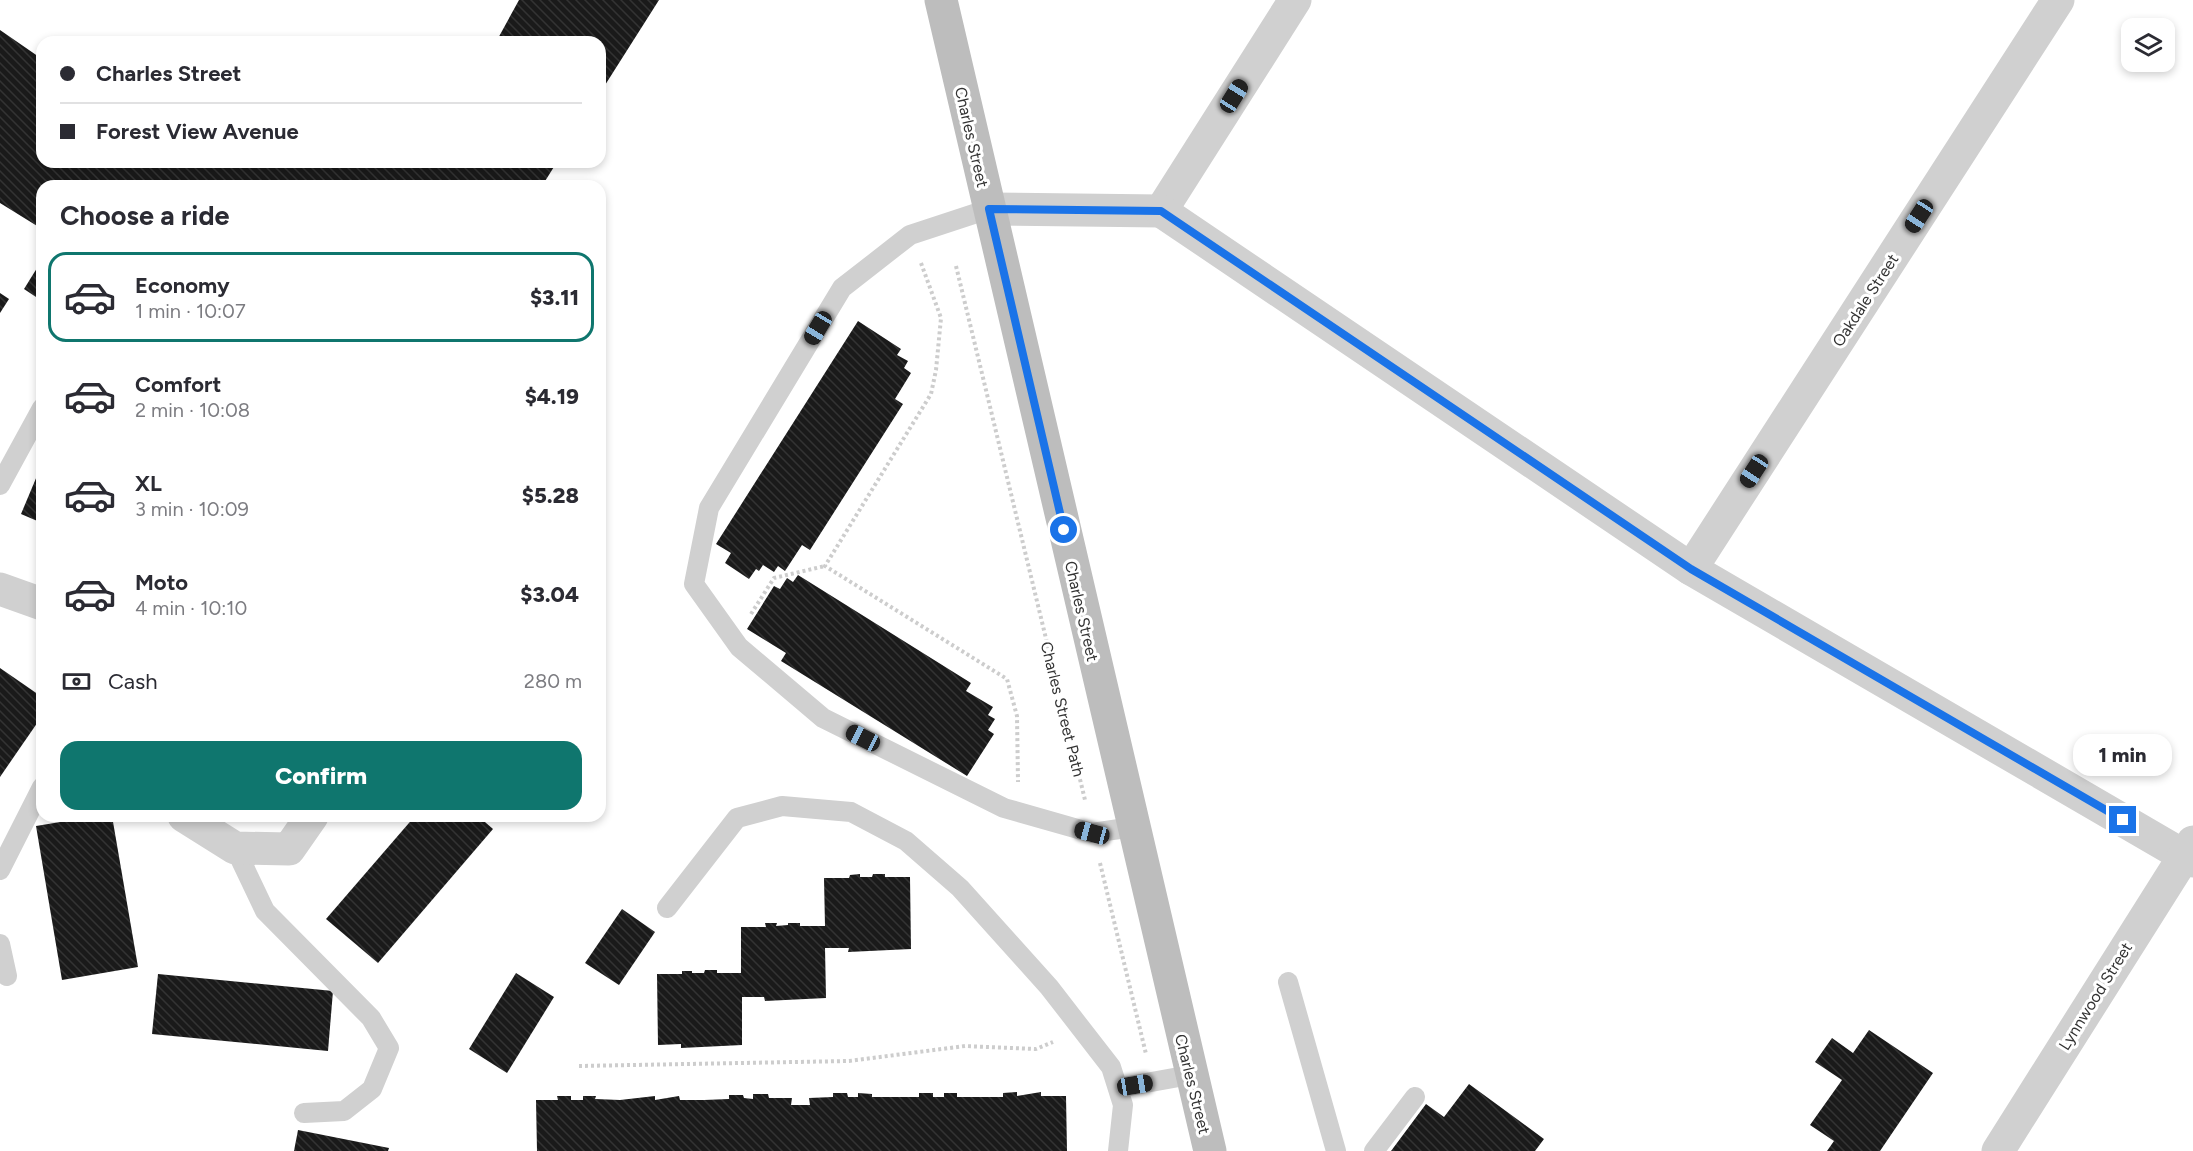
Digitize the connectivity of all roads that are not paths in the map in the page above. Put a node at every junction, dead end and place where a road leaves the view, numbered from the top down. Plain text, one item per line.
1 (940, 0) edge
2 (1295, 0) edge
3 (2058, 0) edge
4 (989, 209) junction
5 (1161, 211) junction
6 (36, 419) edge
7 (0, 485) edge
8 (1691, 569) junction
9 (0, 589) edge
10 (36, 602) edge
11 (36, 800) edge
12 (194, 822) edge
13 (308, 822) edge
14 (1133, 827) junction
15 (235, 848) junction
16 (2190, 853) edge
17 (0, 870) edge
18 (667, 908) dead end
19 (0, 944) edge
20 (7, 976) dead end
21 (1288, 982) dead end
22 (1190, 1075) junction
23 (1118, 1088) junction
24 (1415, 1097) dead end
25 (304, 1113) dead end
26 (1118, 1151) edge
27 (1210, 1151) edge
28 (1336, 1151) edge
29 (1374, 1151) edge
30 (1998, 1151) edge

1 - 4 main road, Charles Street
2 - 5 street
3 - 8 street, Oakdale Street
4 - 5 street
4 - 14 main road, Charles Street
4 - 14 lane
5 - 8 street
6 - 7 lane
8 - 16 street
9 - 10 street
11 - 17 lane
12 - 15 street
13 - 15 street
14 - 22 main road, Charles Street
15 - 25 lane
16 - 30 street, Lynnwood Street
18 - 23 lane
19 - 20 lane
21 - 28 lane
22 - 23 lane
22 - 27 main road, Charles Street
23 - 26 lane
24 - 29 lane

